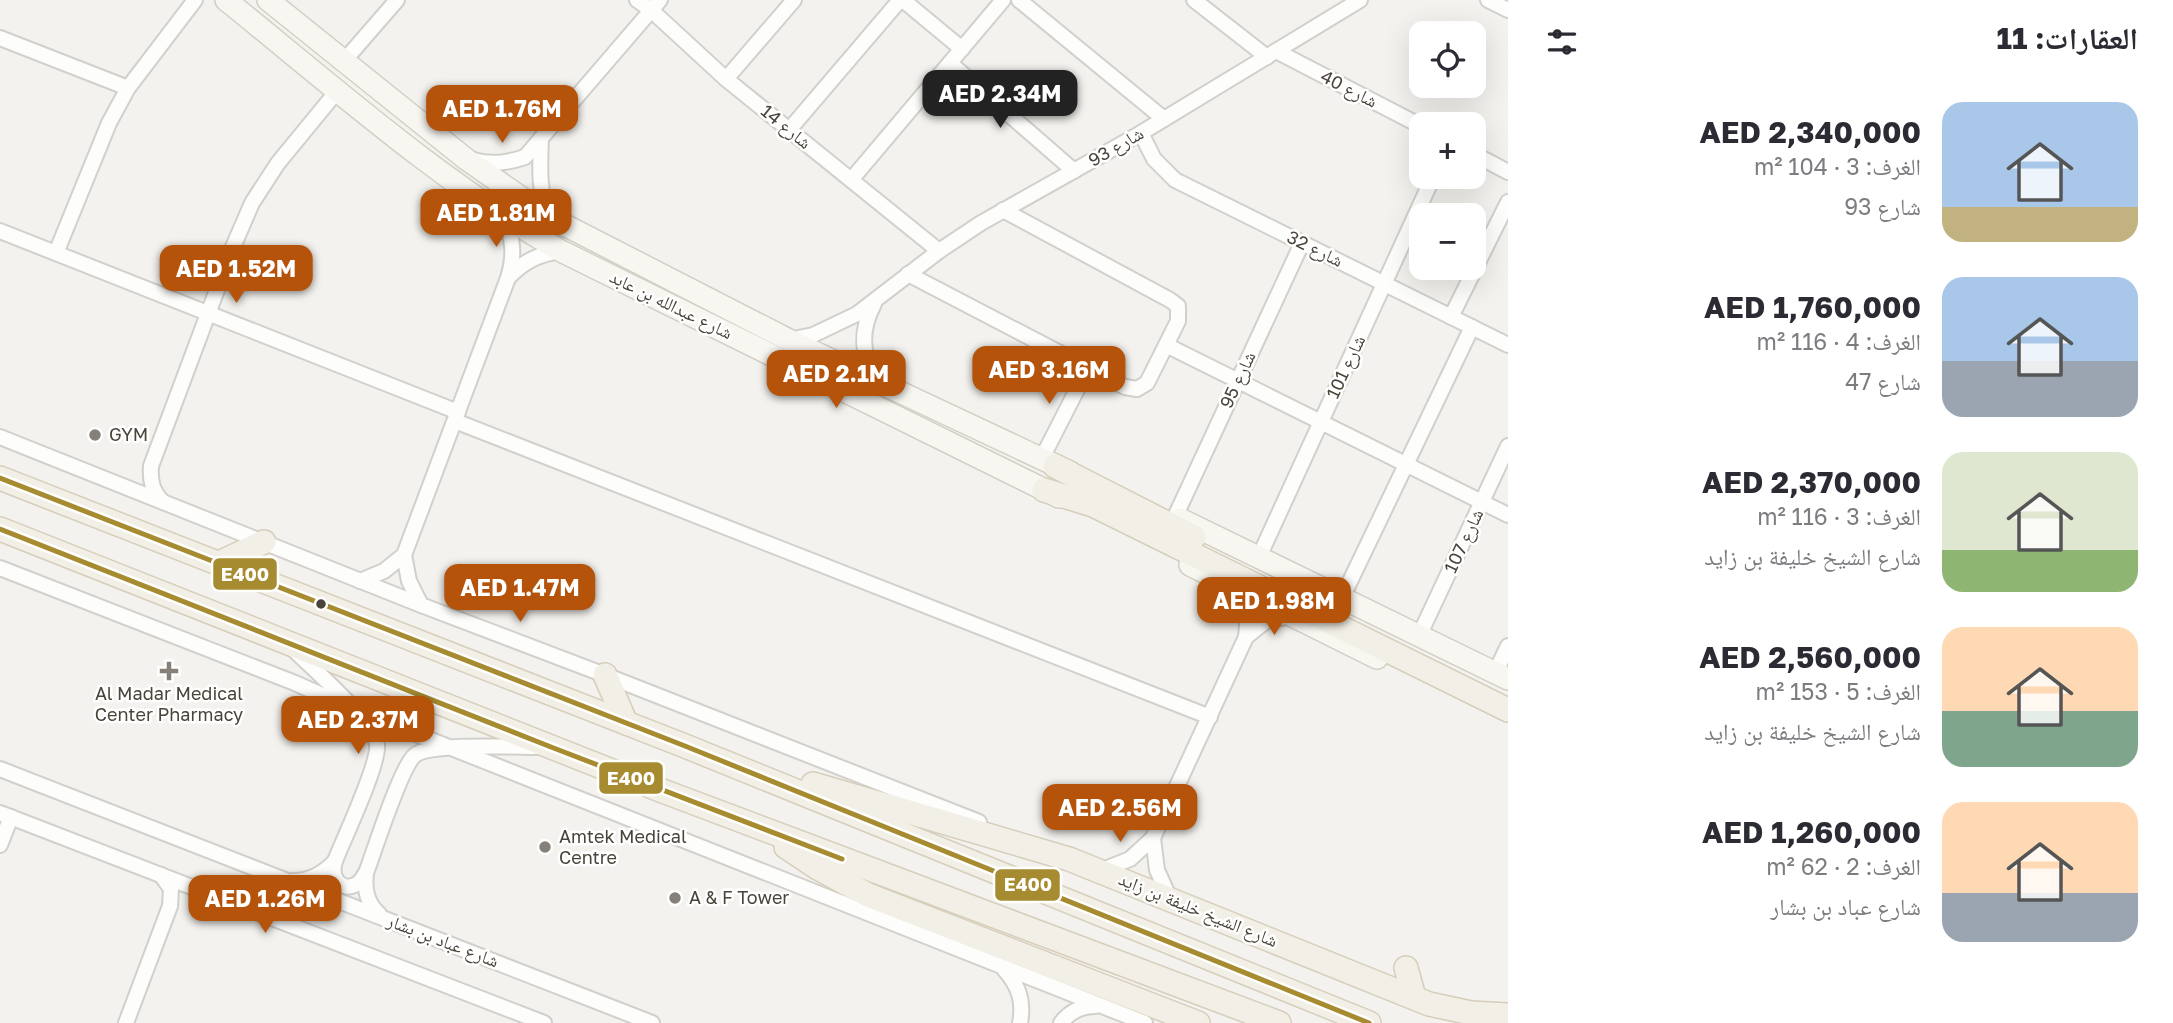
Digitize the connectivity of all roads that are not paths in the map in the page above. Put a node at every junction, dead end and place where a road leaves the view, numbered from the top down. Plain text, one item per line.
1 (195, 0) edge
2 (226, 0) edge
3 (268, 0) edge
4 (397, 0) edge
5 (637, 0) edge
6 (794, 0) edge
7 (901, 0) edge
8 (1003, 0) edge
9 (1019, 0) edge
10 (1194, 0) edge
11 (1359, 0) edge
12 (1488, 0) edge
13 (656, 5) edge
14 (1508, 10) edge
15 (0, 38) edge
16 (962, 49) junction
17 (1271, 54) junction
18 (344, 61) junction
19 (950, 63) junction
20 (726, 79) junction
21 (128, 88) junction
22 (338, 90) junction
23 (1164, 119) junction
24 (1409, 121) edge
25 (789, 130) junction
26 (1141, 132) junction
27 (541, 138) junction
28 (466, 159) junction
29 (1486, 160) edge
30 (1074, 171) junction
31 (1508, 172) edge
32 (851, 180) junction
33 (1427, 189) edge
34 (1508, 202) edge
35 (1003, 210) junction
36 (549, 217) junction
37 (505, 218) junction
38 (0, 231) edge
39 (1302, 243) junction
40 (561, 251) junction
41 (939, 251) junction
42 (56, 253) junction
43 (908, 274) junction
44 (509, 278) junction
45 (1384, 283) junction
46 (876, 300) junction
47 (209, 313) junction
48 (1451, 317) junction
49 (1472, 327) junction
50 (789, 340) junction
51 (1166, 345) junction
52 (1508, 345) edge
53 (1088, 368) junction
54 (1238, 380) junction
55 (880, 385) junction
56 (456, 417) junction
57 (1321, 421) junction
58 (0, 437) edge
59 (1508, 446) edge
60 (1048, 463) junction
61 (1407, 464) junction
62 (151, 466) junction
63 (0, 478) edge
64 (112, 482) junction
65 (1044, 490) junction
66 (1482, 502) junction
67 (164, 503) junction
68 (1508, 514) edge
69 (1175, 517) junction
70 (0, 529) edge
71 (264, 542) junction
72 (404, 555) junction
73 (1259, 557) junction
74 (219, 563) junction
75 (0, 568) edge
76 (360, 581) junction
77 (1242, 592) junction
78 (421, 605) junction
79 (1331, 607) junction
80 (1292, 616) junction
81 (1419, 636) junction
82 (1246, 638) junction
83 (284, 641) junction
84 (1508, 646) edge
85 (605, 675) junction
86 (1502, 676) edge
87 (1508, 698) edge
88 (353, 709) junction
89 (1508, 710) edge
90 (1210, 717) junction
91 (1508, 722) edge
92 (626, 723) junction
93 (685, 746) junction
94 (551, 747) junction
95 (453, 748) junction
96 (0, 769) edge
97 (6, 815) edge
98 (769, 831) junction
99 (1153, 838) junction
100 (0, 845) edge
101 (1024, 845) junction
102 (335, 861) junction
103 (1100, 871) junction
104 (366, 873) junction
105 (160, 874) junction
106 (287, 881) junction
107 (200, 891) junction
108 (1170, 899) junction
109 (170, 906) junction
110 (383, 918) junction
111 (1003, 968) junction
112 (1406, 968) dead end
113 (1508, 1001) edge
114 (1426, 1002) junction
115 (1100, 1005) junction
116 (1508, 1015) edge
117 (1143, 1016) edge
118 (126, 1023) edge
119 (544, 1023) edge
120 (652, 1023) edge
121 (1020, 1023) edge
122 (1061, 1023) edge
123 (1198, 1023) edge
124 (1279, 1023) edge
125 (1369, 1023) edge
126 (1452, 1023) edge

1 - 21 street
2 - 22 main road, شارع عبدالله بن عابد
3 - 18 main road, شارع عبدالله بن عابد
4 - 18 street
5 - 13 street, شارع 14
6 - 20 street
7 - 16 street
7 - 25 street
8 - 16 street
9 - 23 street
10 - 17 street, شارع 40
11 - 17 street, شارع 93
12 - 14 street
13 - 20 street, شارع 14
13 - 27 street
15 - 21 street
16 - 19 street
17 - 23 street, شارع 93
17 - 24 street, شارع 40
18 - 28 main road, شارع عبدالله بن عابد
19 - 30 street
19 - 32 street
20 - 25 street, شارع 14
21 - 42 street
22 - 37 main road, شارع عبدالله بن عابد
22 - 47 street
23 - 26 street, شارع 93
25 - 32 street, شارع 14
26 - 30 street, شارع 93
26 - 39 street, شارع 32
27 - 28 street
27 - 36 street
28 - 36 main road, شارع عبدالله بن عابد
29 - 31 street
30 - 35 street, شارع 93
32 - 41 street, شارع 14
33 - 45 street, شارع 101
34 - 48 street
35 - 41 street, شارع 93
35 - 51 street
36 - 50 main road, شارع عبدالله بن عابد
37 - 40 main road, شارع عبدالله بن عابد
37 - 44 street
38 - 42 street
39 - 45 street, شارع 32
39 - 54 street, شارع 95
40 - 44 street
40 - 65 main road, شارع عبدالله بن عابد
41 - 43 street, شارع 93
42 - 47 street
43 - 46 street, شارع 93
43 - 53 street
44 - 56 street
45 - 48 street, شارع 32
45 - 57 street, شارع 101
46 - 50 street, شارع 93
46 - 55 street
47 - 56 street
47 - 62 street
48 - 49 street, شارع 32
49 - 52 street, شارع 32
49 - 61 street
50 - 55 main road, شارع عبدالله بن عابد
51 - 53 street
51 - 54 street
53 - 60 street
54 - 57 street
54 - 69 street, شارع 95
55 - 60 main road, شارع عبدالله بن عابد
56 - 72 street
56 - 90 street
57 - 61 street
57 - 73 street, شارع 101
58 - 64 street
59 - 66 street, شارع 107
60 - 69 main road, شارع عبدالله بن عابد
60 - 79 main road, شارع عبدالله بن عابد
61 - 66 street
61 - 79 street
62 - 64 street
62 - 67 street
63 - 74 main road, شارع الشيخ خليفة بن زايد
64 - 67 street
65 - 77 main road, شارع عبدالله بن عابد
65 - 79 main road, شارع عبدالله بن عابد
66 - 68 street
66 - 81 street, شارع 107
67 - 71 street
69 - 73 main road, شارع عبدالله بن عابد
70 - 83 main road
71 - 74 main road
71 - 76 street
72 - 76 street
72 - 78 street
73 - 79 main road, شارع عبدالله بن عابد
74 - 92 main road, شارع الشيخ خليفة بن زايد
75 - 88 street
76 - 78 street
77 - 80 main road, شارع عبدالله بن عابد
77 - 82 street
78 - 85 street
79 - 81 main road, شارع عبدالله بن عابد
79 - 87 main road, شارع عبدالله بن عابد
79 - 89 main road, شارع عبدالله بن عابد
80 - 82 street
80 - 91 main road, شارع عبدالله بن عابد
81 - 86 main road, شارع عبدالله بن عابد
82 - 90 street
83 - 88 street
83 - 94 main road
84 - 86 street
85 - 92 main road
85 - 101 street
88 - 95 street
88 - 102 street
90 - 99 street
92 - 93 main road, شارع الشيخ خليفة بن زايد
93 - 101 main road, شارع الشيخ خليفة بن زايد
93 - 125 main road, شارع الشيخ خليفة بن زايد
94 - 95 street
94 - 98 main road
95 - 104 street
95 - 111 street
96 - 106 street, شارع عباد بن بشار
97 - 100 street
97 - 105 street
98 - 117 main road
98 - 124 main road
99 - 103 street
99 - 108 street
101 - 103 main road, شارع الشيخ خليفة بن زايد
102 - 104 street
102 - 106 street
103 - 108 main road, شارع الشيخ خليفة بن زايد
104 - 110 street
105 - 107 street
105 - 109 street
106 - 110 street, شارع عباد بن بشار
107 - 109 street
107 - 119 street
108 - 114 main road, شارع الشيخ خليفة بن زايد
109 - 118 street
110 - 120 street, شارع عباد بن بشار
111 - 115 street
111 - 121 street
112 - 114 main road
113 - 114 main road
114 - 116 main road, شارع الشيخ خليفة بن زايد
114 - 126 main road
115 - 117 street
115 - 122 street
117 - 123 main road

